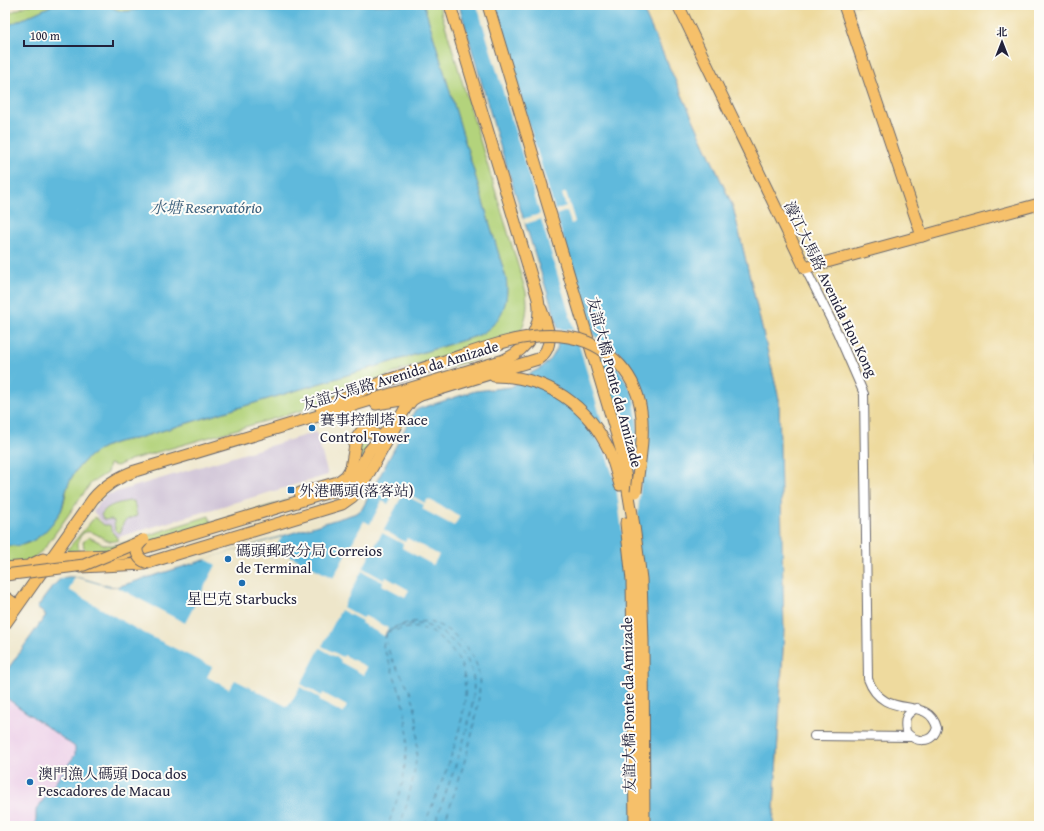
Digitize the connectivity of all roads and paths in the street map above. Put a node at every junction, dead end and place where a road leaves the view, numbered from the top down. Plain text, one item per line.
1 (443, 5) edge
2 (450, 5) edge
3 (480, 5) edge
4 (488, 5) edge
5 (678, 5) edge
6 (844, 5) edge
7 (1039, 204) edge
8 (922, 236) junction
9 (805, 268) junction
10 (538, 298) junction
11 (483, 376) junction
12 (422, 394) junction
13 (322, 411) junction
14 (402, 413) junction
15 (379, 439) junction
16 (355, 445) junction
17 (374, 452) junction
18 (620, 484) junction
19 (634, 526) junction
20 (144, 540) junction
21 (48, 558) junction
22 (150, 563) junction
23 (5, 568) edge
24 (56, 568) junction
25 (5, 575) edge
26 (9, 600) edge
27 (5, 614) edge
28 (5, 624) edge
29 (917, 708) junction
30 (814, 736) dead end
31 (910, 737) junction
32 (635, 826) edge
33 (644, 826) edge

1 - 13 main road, 友誼大馬路 Avenida da Amizade
2 - 10 main road, 友誼大馬路 Avenida da Amizade
3 - 18 main road, 友誼大橋 Ponte da Amizade
4 - 19 main road, 友誼大橋 Ponte da Amizade
5 - 9 main road, 濠江大馬路 Avenida Hou Kong
6 - 8 main road
7 - 8 main road
8 - 9 main road
9 - 29 street, 濠江大馬路 Avenida Hou Kong
10 - 11 main road
10 - 13 main road, 友誼大馬路 Avenida da Amizade
11 - 12 main road
11 - 18 main road
12 - 13 main road
12 - 14 main road
13 - 19 main road, bridge
13 - 21 main road, 友誼大馬路 Avenida da Amizade
14 - 15 main road
14 - 17 main road
15 - 16 main road
15 - 17 main road
16 - 17 main road
16 - 20 main road
17 - 21 main road
17 - 22 main road
18 - 32 main road, 友誼大橋 Ponte da Amizade
19 - 33 main road, 友誼大橋 Ponte da Amizade
20 - 22 main road, bridge
20 - 24 main road, bridge
21 - 23 main road
21 - 26 main road, 友誼大馬路 Avenida da Amizade
21 - 28 main road, 友誼大馬路 Avenida da Amizade
22 - 24 main road, bridge
24 - 25 main road, bridge
26 - 27 main road, 友誼大馬路 Avenida da Amizade
29 - 31 street
29 - 31 street
30 - 31 street

